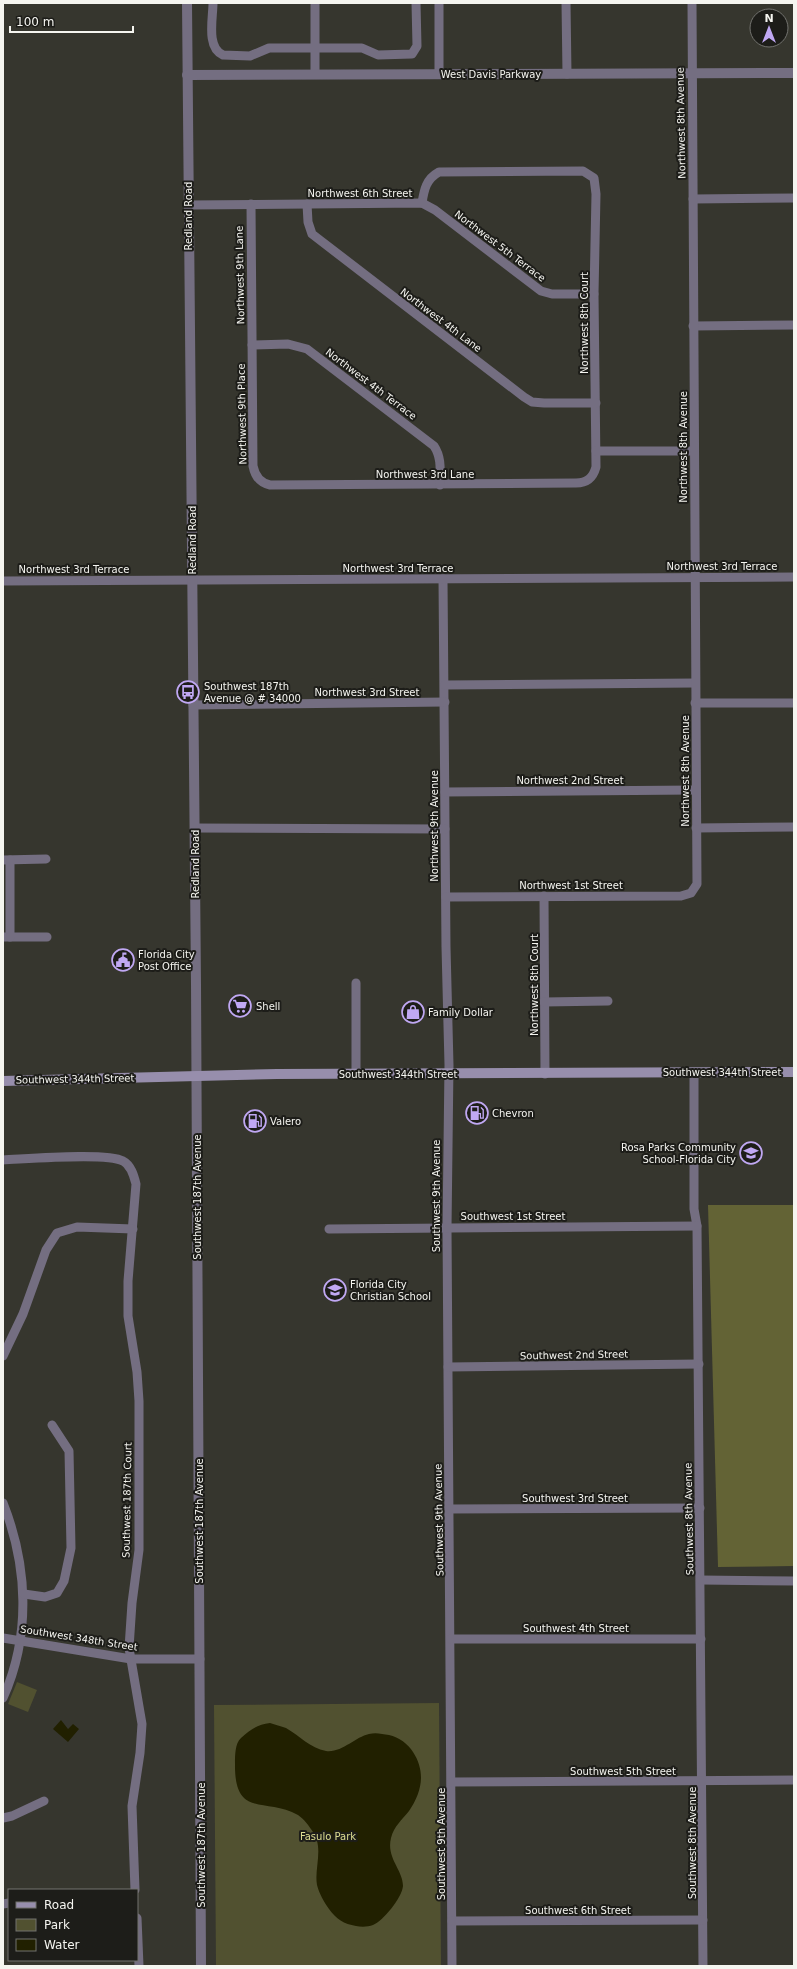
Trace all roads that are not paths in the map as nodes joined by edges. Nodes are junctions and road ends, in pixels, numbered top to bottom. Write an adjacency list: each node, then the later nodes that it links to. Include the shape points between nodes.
1 (187, 3): 14 (street, Redland Road)
2 (213, 3): 8 (street, via 213,43 220,54 250,56 269,48)
3 (315, 3): 8 (street)
4 (416, 3): 8 (street, via 416,46 412,54 378,55 362,48)
5 (439, 3): 12 (street)
6 (566, 3): 13 (street)
7 (692, 3): 10 (street, Northwest 8th Avenue)
8 (315, 48): 11 (street)
9 (794, 72): 10 (street, West Davis Parkway)
10 (691, 73): 13 (street, West Davis Parkway); 17 (street, Northwest 8th Avenue)
11 (315, 74): 12 (street, West Davis Parkway); 14 (street, West Davis Parkway)
12 (439, 74): 13 (street, West Davis Parkway)
13 (567, 74)
14 (188, 75): 21 (street, Redland Road)
15 (583, 170): 20 (street, Northwest 6th Street, via 439,172 429,178); 22 (street, Northwest 8th Court, via 594,178 596,194)
16 (794, 198): 17 (street)
17 (693, 199): 24 (street, Northwest 8th Avenue)
18 (251, 204): 19 (street, Northwest 6th Street); 21 (street, Northwest 6th Street); 25 (street, Northwest 9th Lane)
19 (307, 204): 20 (street, Northwest 6th Street); 26 (street, Northwest 4th Lane, via 312,234 524,397 532,402 544,403)
20 (422, 204): 22 (street, Northwest 5th Terrace, via 435,210 542,291 552,294)
21 (188, 205): 35 (street, Redland Road)
22 (594, 294): 26 (street, Northwest 8th Court)
23 (794, 325): 24 (street)
24 (693, 326): 28 (street, Northwest 8th Avenue)
25 (252, 345): 30 (street, Northwest 9th Place, via 253,466); 31 (street, Northwest 4th Terrace, via 288,344 307,349 434,446 439,453)
26 (596, 403): 27 (street, Northwest 8th Court)
27 (596, 451): 28 (street); 29 (street, Northwest 8th Court, via 595,472)
28 (694, 451): 32 (street, Northwest 8th Avenue)
29 (590, 479): 31 (street, Northwest 3rd Lane, via 576,483)
30 (260, 480): 31 (street, Northwest 3rd Lane, via 270,485)
31 (440, 485)
32 (695, 577): 33 (street, Northwest 3rd Terrace); 34 (street, Northwest 3rd Terrace); 37 (street, Northwest 8th Avenue)
33 (794, 577)
34 (444, 579): 35 (street, Northwest 3rd Terrace); 38 (street, Northwest 9th Avenue)
35 (192, 580): 36 (street, Northwest 3rd Terrace); 42 (street, Redland Road)
36 (3, 581)
37 (695, 683): 38 (street); 40 (street, Northwest 8th Avenue)
38 (445, 685): 39 (street, Northwest 9th Avenue)
39 (445, 702): 42 (street, Northwest 3rd Street); 44 (street, Northwest 9th Avenue)
40 (696, 703): 41 (street); 43 (street, Northwest 8th Avenue)
41 (794, 703)
42 (193, 705): 46 (street, Redland Road)
43 (696, 790): 44 (street, Northwest 2nd Street); 47 (street, Northwest 8th Avenue)
44 (445, 792): 48 (street, Northwest 9th Avenue)
45 (794, 827): 47 (street)
46 (195, 828): 48 (street); 64 (street, Redland Road)
47 (696, 828): 51 (street, Northwest 8th Avenue, via 697,881)
48 (445, 829): 53 (street, Northwest 9th Avenue)
49 (46, 859): 50 (street)
50 (7, 860): 54 (street)
51 (694, 890): 52 (street, Northwest 1st Street, via 687,896)
52 (544, 896): 53 (street, Northwest 1st Street); 58 (street, Northwest 8th Court)
53 (446, 897): 62 (street, Northwest 9th Avenue)
54 (7, 937): 55 (street)
55 (47, 937)
56 (356, 983): 61 (street)
57 (608, 1001): 58 (street)
58 (544, 1002): 63 (street, Northwest 8th Court)
59 (794, 1072): 60 (main road, Southwest 344th Street)
60 (694, 1073): 63 (main road, Southwest 344th Street); 67 (street, Southwest 8th Avenue, via 694,1209)
61 (356, 1074): 62 (main road, Southwest 344th Street); 64 (main road, Southwest 344th Street)
62 (449, 1074): 63 (main road, Southwest 344th Street); 69 (street, Southwest 9th Avenue)
63 (545, 1074)
64 (197, 1076): 65 (main road, Southwest 344th Street); 86 (street, Southwest 187th Avenue)
65 (3, 1081)
66 (3, 1160): 70 (street, Southwest 187th Court, via 104,1156 123,1161 132,1171 136,1184)
67 (697, 1226): 69 (street, Southwest 1st Street); 72 (street, Southwest 8th Avenue)
68 (329, 1228): 69 (street, Southwest 1st Street)
69 (447, 1228): 73 (street, Southwest 9th Avenue)
70 (133, 1229): 71 (street, via 77,1227 57,1233 46,1250 24,1314); 85 (street, Southwest 187th Court, via 128,1281 128,1316 139,1401 139,1550 129,1637)
71 (3, 1356)
72 (699, 1364): 73 (street, Southwest 2nd Street); 76 (street, Southwest 8th Avenue)
73 (448, 1367): 77 (street, Southwest 9th Avenue)
74 (52, 1425): 80 (street, via 69,1451 71,1548 64,1581 57,1593 45,1598)
75 (3, 1503): 80 (street, via 16,1543)
76 (700, 1508): 77 (street, Southwest 3rd Street); 78 (street, Southwest 8th Avenue)
77 (449, 1510): 82 (street, Southwest 9th Avenue)
78 (701, 1580): 79 (street); 83 (street, Southwest 8th Avenue)
79 (794, 1580)
80 (24, 1594): 84 (street)
81 (3, 1638): 84 (street, Southwest 348th Street)
82 (451, 1639): 83 (street, Southwest 4th Street); 90 (street, Southwest 9th Avenue)
83 (701, 1639): 89 (street, Southwest 8th Avenue)
84 (20, 1641): 85 (street, Southwest 348th Street); 87 (street, via 10,1683)
85 (131, 1659): 86 (street, Southwest 348th Street); 93 (street, Southwest 187th Court, via 142,1724 132,1806)
86 (200, 1659): 98 (street, Southwest 187th Avenue)
87 (3, 1698)
88 (794, 1780): 89 (street, Southwest 5th Street)
89 (703, 1781): 90 (street, Southwest 5th Street); 94 (street, Southwest 8th Avenue)
90 (452, 1782): 95 (street, Southwest 9th Avenue)
91 (44, 1801): 92 (street)
92 (3, 1818)
93 (135, 1889)
94 (703, 1920): 95 (street, Southwest 6th Street); 100 (street, Southwest 8th Avenue)
95 (452, 1921): 99 (street, Southwest 9th Avenue)
96 (138, 1942): 97 (street)
97 (139, 1966)
98 (202, 1966)
99 (452, 1966)
100 (703, 1966)

